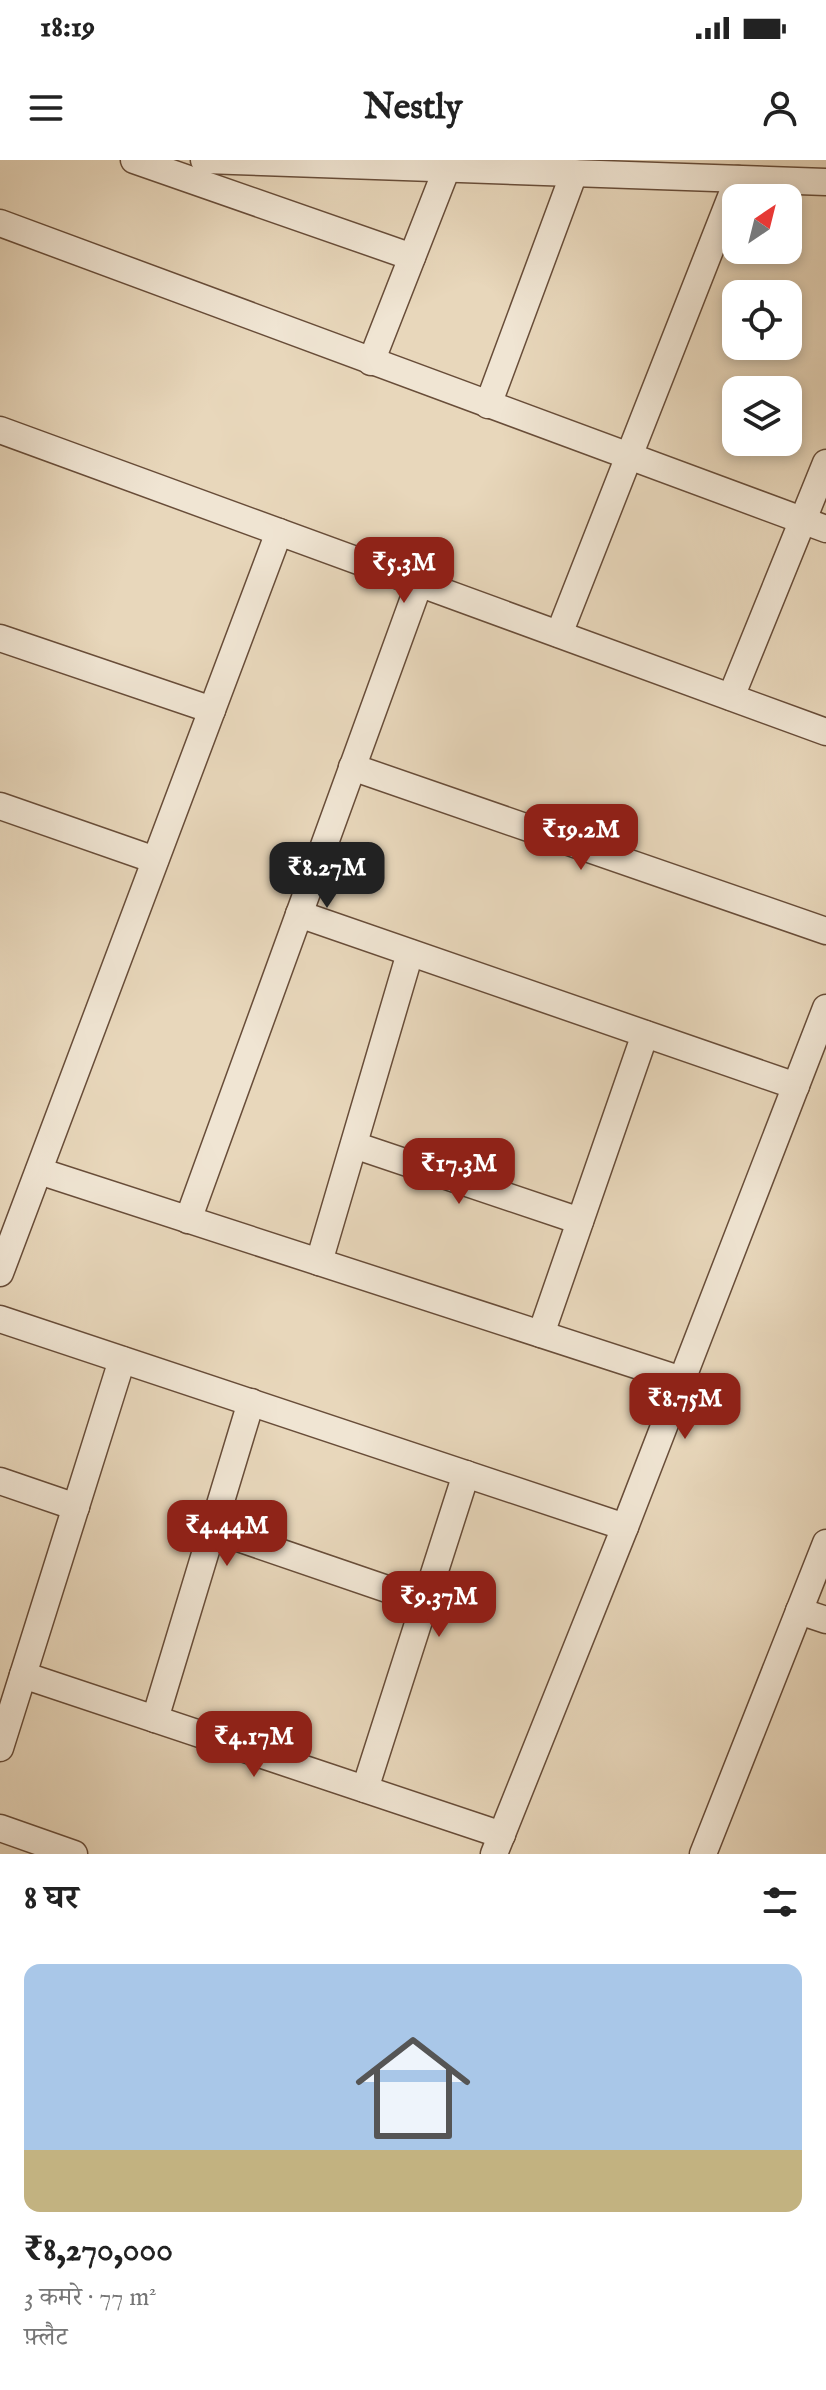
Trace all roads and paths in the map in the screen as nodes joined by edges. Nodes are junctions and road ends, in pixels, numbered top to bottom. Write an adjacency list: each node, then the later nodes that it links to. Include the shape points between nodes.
1 (134, 160): 8 (street)
2 (204, 160): 3 (street)
3 (447, 168): 4 (street); 8 (street)
4 (574, 173): 5 (street); 10 (street)
5 (738, 179): 6 (street); 12 (street)
6 (826, 182)
7 (0, 223): 9 (street)
8 (412, 257): 9 (street)
9 (371, 362): 10 (street)
10 (488, 405): 12 (street)
11 (0, 430): 15 (street)
12 (627, 456): 14 (street); 17 (street)
13 (826, 463): 14 (street)
14 (814, 525): 19 (street)
15 (279, 532): 16 (street); 20 (street)
16 (419, 584): 17 (street); 22 (street)
17 (559, 634): 19 (street)
18 (0, 638): 20 (street)
19 (731, 697): 21 (street)
20 (212, 710): 24 (street)
21 (826, 732)
22 (352, 767): 25 (street); 26 (street)
23 (3, 816): 24 (street)
24 (155, 860): 32 (street)
25 (299, 914): 27 (street); 33 (street)
26 (826, 931)
27 (410, 953): 29 (street); 31 (street)
28 (826, 1008): 30 (street)
29 (645, 1034): 30 (street); 34 (street)
30 (796, 1086): 40 (street)
31 (354, 1145): 34 (street); 35 (street)
32 (39, 1171): 33 (street); 36 (street)
33 (188, 1220): 35 (street)
34 (580, 1221): 38 (street)
35 (319, 1262): 38 (street)
36 (0, 1273)
37 (0, 1319): 39 (street)
38 (541, 1334): 40 (street)
39 (122, 1360): 41 (street); 44 (street)
40 (682, 1380): 45 (street)
41 (251, 1402): 42 (street); 46 (street)
42 (466, 1474): 45 (street); 48 (street)
43 (0, 1481): 44 (street)
44 (76, 1507): 51 (street)
45 (625, 1527): 56 (street)
46 (212, 1529): 48 (street); 52 (street)
47 (826, 1543): 49 (street)
48 (425, 1602): 54 (street)
49 (799, 1611): 50 (street); 58 (street)
50 (826, 1620)
51 (23, 1675): 52 (street); 53 (street)
52 (155, 1719): 54 (street)
53 (0, 1748)
54 (365, 1789): 56 (street)
55 (0, 1828): 57 (street)
56 (498, 1844)
57 (74, 1854)
58 (703, 1854)

